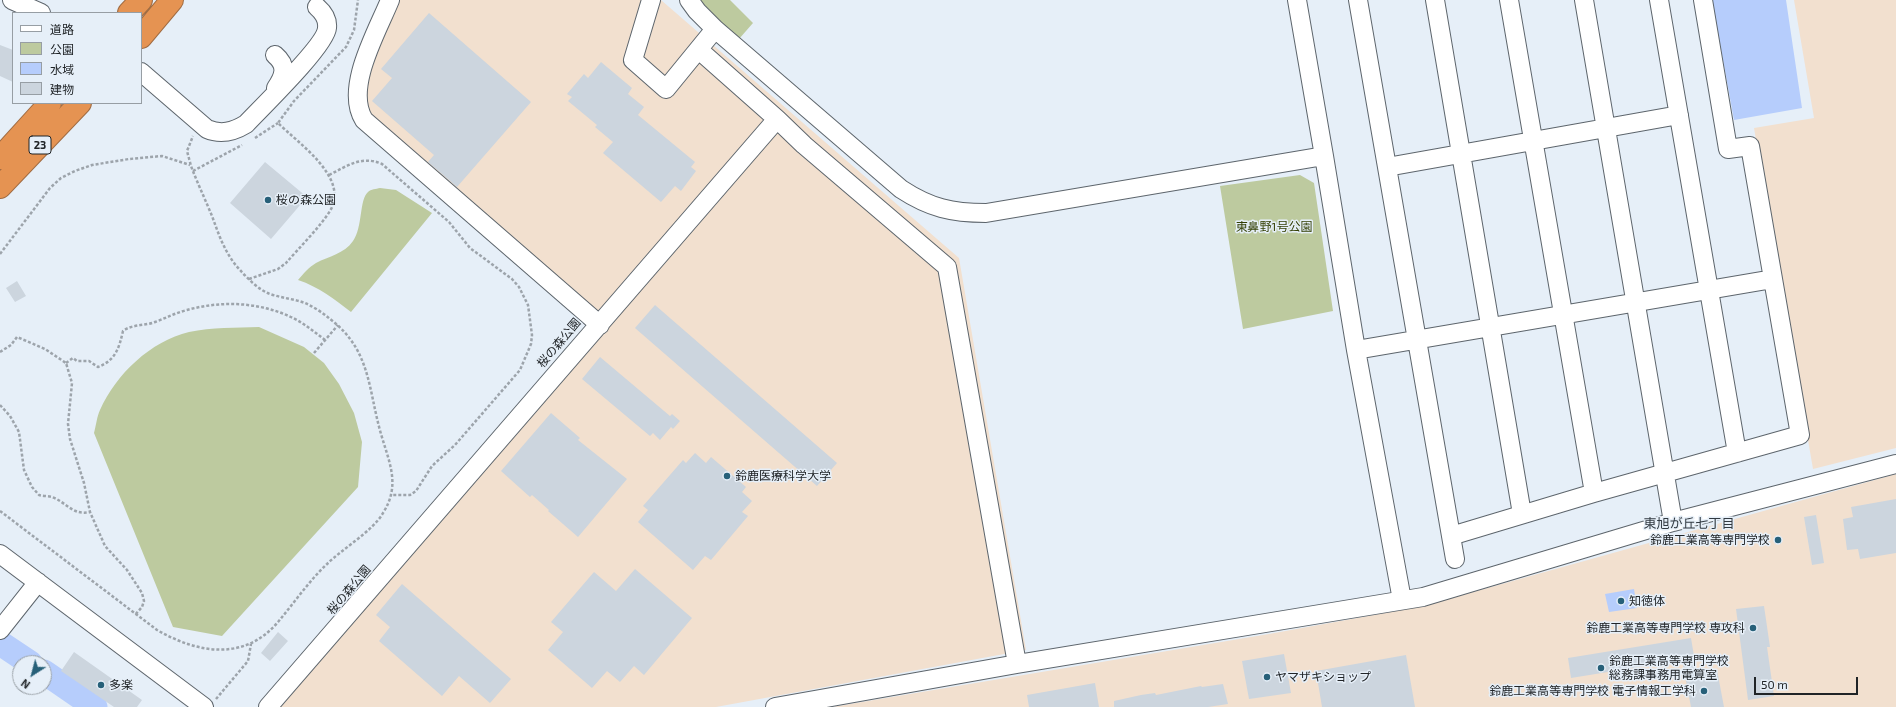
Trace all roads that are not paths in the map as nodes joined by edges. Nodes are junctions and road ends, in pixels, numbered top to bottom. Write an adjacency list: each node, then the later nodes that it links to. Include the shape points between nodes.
1 (12, 0): 15 (street)
2 (141, 0): 16 (highway)
3 (172, 0): 18 (highway)
4 (390, 0): 38 (street, via 361,73 358,88 360,112 364,120)
5 (651, 0): 19 (street, via 633,60 666,89)
6 (689, 0): 17 (street)
7 (1297, 0): 30 (street)
8 (1358, 0): 32 (street)
9 (1434, 0): 29 (street)
10 (1509, 0): 28 (street)
11 (1584, 0): 27 (street)
12 (1660, 0): 25 (street)
13 (1703, 0): 34 (street, via 1728,149 1750,146)
14 (317, 7): 22 (street, via 324,13 327,21 326,35)
15 (39, 12)
16 (130, 12)
17 (715, 29): 19 (street); 30 (street, via 901,189 927,204 948,210 986,213)
18 (142, 36)
19 (699, 50): 26 (street)
20 (275, 55): 22 (street, via 283,63 283,76)
21 (142, 73): 22 (street, via 198,123 216,132 227,132 246,124)
22 (266, 102)
23 (49, 104): 31 (highway, 23)
24 (79, 104): 33 (highway, 23)
25 (1679, 115): 27 (street); 35 (street)
26 (777, 119): 38 (street); 54 (street, via 942,262 948,271)
27 (1606, 129): 28 (street); 36 (street)
28 (1533, 140): 29 (street); 37 (street)
29 (1460, 154): 32 (street); 39 (street)
30 (1324, 156): 41 (street)
31 (0, 158)
32 (1387, 167): 40 (street)
33 (0, 187)
34 (1773, 279): 35 (street); 42 (street, via 1800,435)
35 (1710, 290): 36 (street); 42 (street)
36 (1636, 303): 37 (street); 44 (street)
37 (1563, 316): 39 (street); 45 (street)
38 (600, 325): 56 (street)
39 (1490, 327): 40 (street); 46 (street)
40 (1416, 339): 41 (street); 48 (street)
41 (1356, 350): 52 (street)
42 (1737, 453): 44 (street)
43 (1896, 464): 47 (street)
44 (1665, 473): 45 (street); 47 (street)
45 (1594, 493): 46 (street)
46 (1522, 514): 48 (street)
47 (1673, 522): 52 (street, via 1460,587)
48 (1451, 536): 50 (street)
49 (0, 554): 51 (street)
50 (1454, 559)
51 (38, 582): 53 (street); 55 (street)
52 (1402, 600): 54 (street)
53 (0, 630)
54 (1017, 664): 57 (street)
55 (208, 705)
56 (268, 707)
57 (775, 707)

